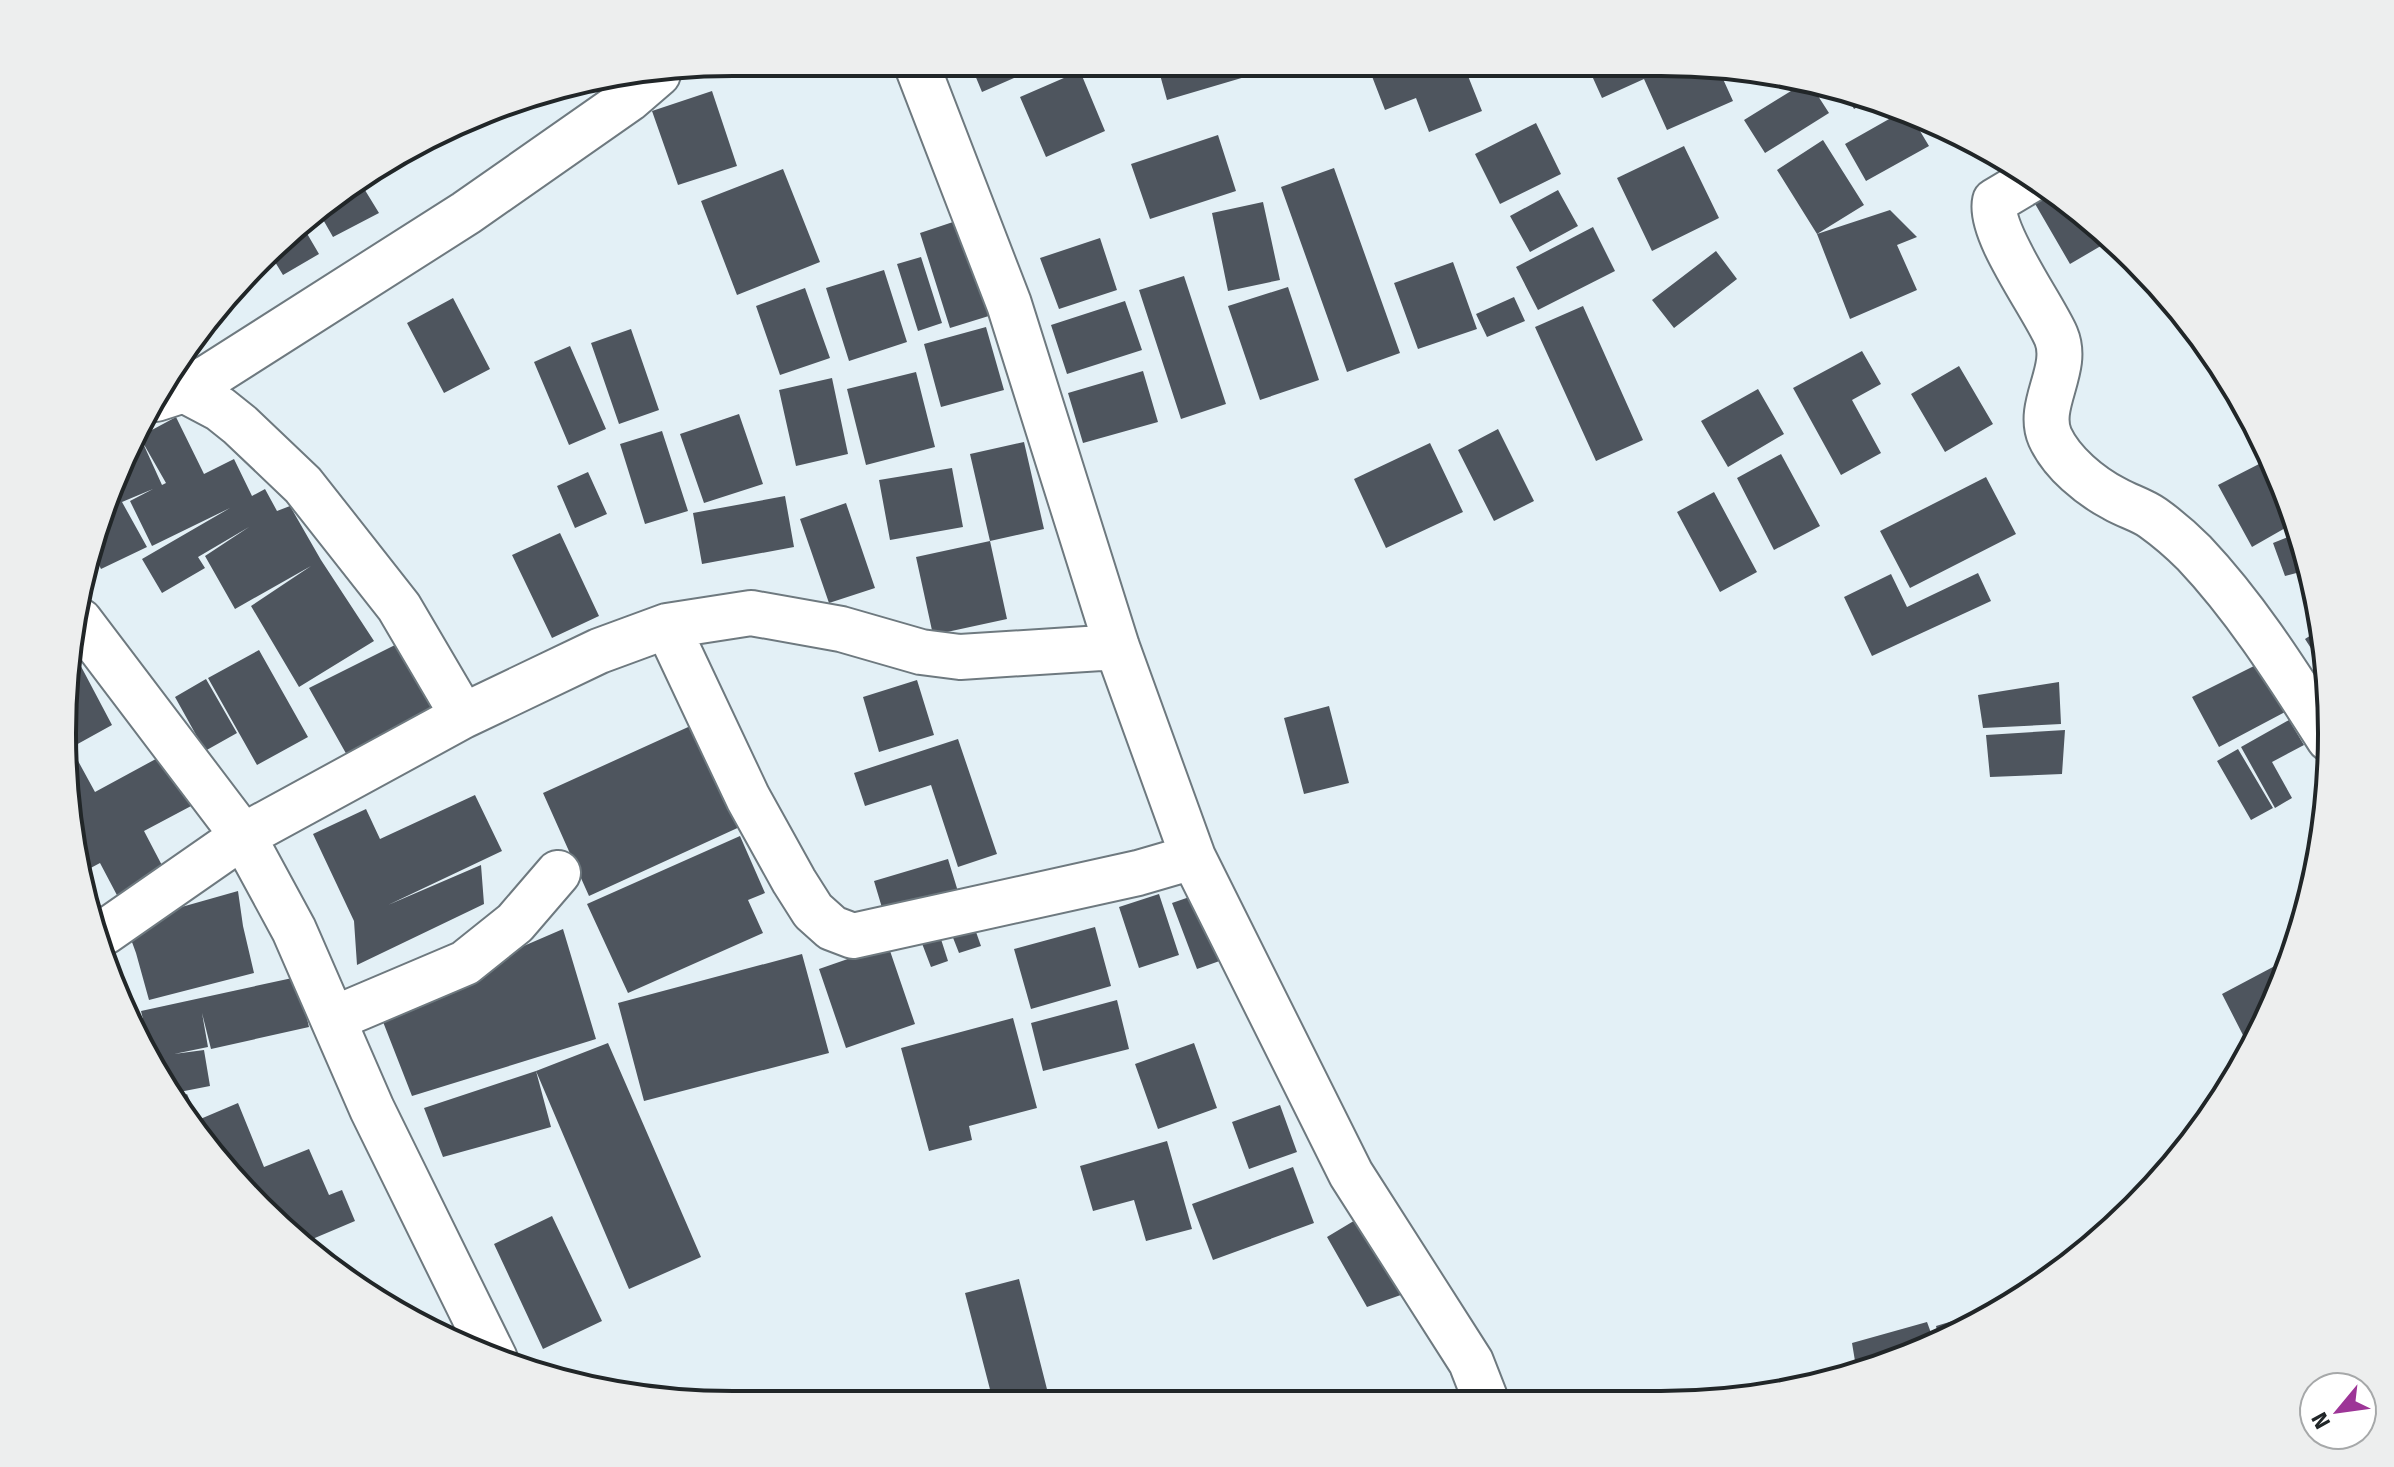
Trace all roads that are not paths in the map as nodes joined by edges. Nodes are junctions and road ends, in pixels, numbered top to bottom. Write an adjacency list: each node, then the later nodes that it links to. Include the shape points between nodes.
1 (921, 76): 7 (street, via 1009,304)
2 (634, 85): 4 (street, via 466,213)
3 (2022, 185): 9 (street, via 1995,201 1993,210 2058,339 2046,423 2049,435 2092,486 2151,516 2194,553 2268,643)
4 (170, 395): 8 (street, via 220,409 303,485 399,607)
5 (667, 626): 7 (street, via 751,613 960,657); 8 (street, via 599,651); 11 (street, via 748,798 813,911 832,928 853,936)
6 (85, 628): 10 (street)
7 (1117, 647): 11 (street)
8 (463, 716): 10 (street)
9 (2318, 721)
10 (243, 836): 13 (street); 14 (street, via 294,930)
11 (1193, 857): 16 (street, via 1351,1174 1471,1362)
12 (558, 873): 14 (street, via 515,923 465,963)
13 (107, 931)
14 (333, 1019): 15 (street)
15 (487, 1343)
16 (1482, 1391)

